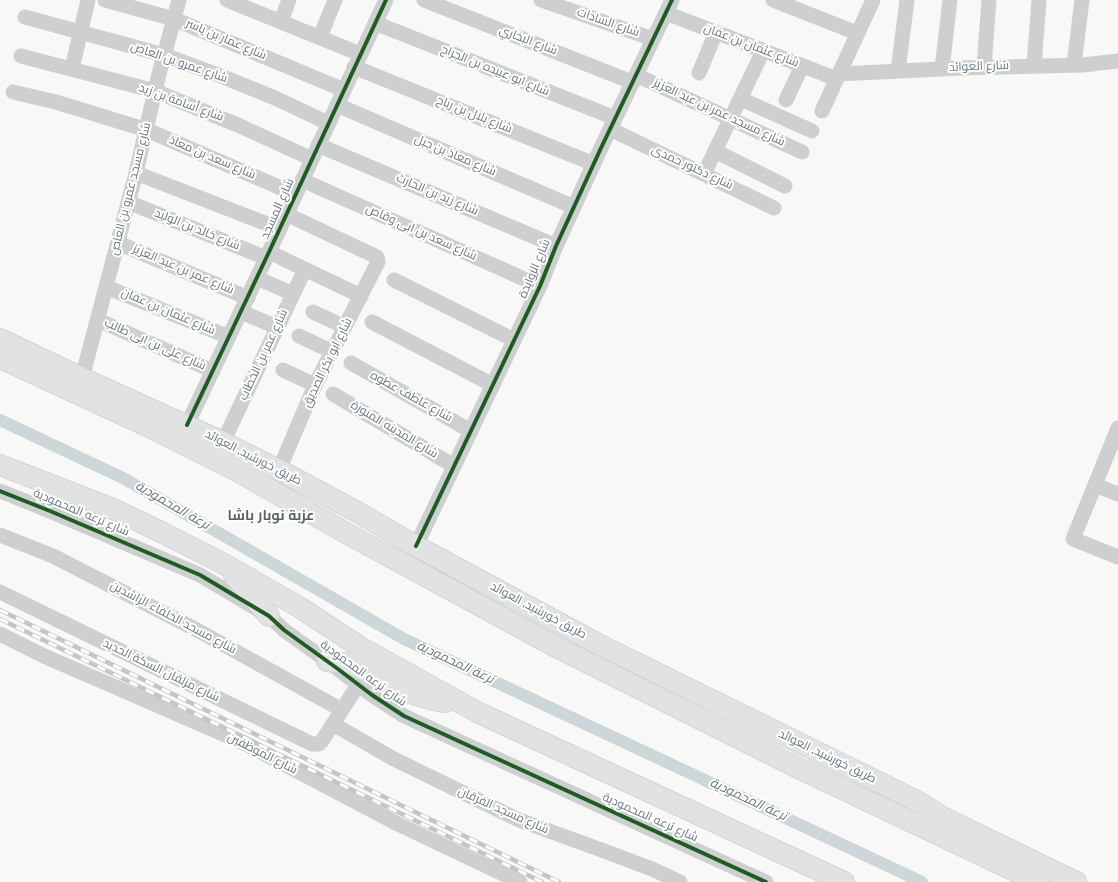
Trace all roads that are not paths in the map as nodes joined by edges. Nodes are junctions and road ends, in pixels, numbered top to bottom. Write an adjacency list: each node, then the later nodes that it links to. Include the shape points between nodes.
1 (88, 0): 23 (street)
2 (105, 0): 20 (street, شارع عمار بن ياسر)
3 (179, 0): 20 (street, شارع مسجد عمرو بن العاص)
4 (227, 0): 17 (street, شارع بلال بن رباح)
5 (289, 0): 21 (street)
6 (335, 0): 26 (street)
7 (386, 0): 22 (street, شارع المسجد)
8 (424, 0): 42 (street, شارع البخاري)
9 (541, 0): 27 (street, شارع السادات)
10 (773, 0): 25 (street)
11 (873, 0): 25 (street)
12 (907, 0): 39 (street)
13 (950, 0): 38 (street)
14 (989, 0): 36 (street)
15 (1039, 0): 34 (street)
16 (1082, 0): 35 (street)
17 (243, 3): 21 (street, شارع بلال بن رباح)
18 (669, 6): 24 (street, شارع عثمان بن عفان); 27 (street, شارع الزوايدة)
19 (25, 17): 23 (street, شارع عمرو بن العاص)
20 (174, 19): 29 (street, شارع مسجد عمرو بن العاص); 43 (street, شارع عمار بن ياسر)
21 (280, 21): 26 (street, شارع بلال بن رباح)
22 (375, 23): 31 (street, شارع المسجد); 52 (street, شارع ابو عبيده بن الجراح)
23 (81, 32): 29 (street, شارع عمرو بن العاص); 37 (street)
24 (716, 32): 28 (street, شارع عثمان بن عفان); 40 (street)
25 (857, 33): 41 (street)
26 (320, 37): 31 (street, شارع بلال بن رباح)
27 (653, 39): 42 (street, شارع الزوايدة)
28 (763, 51): 33 (street, شارع عثمان بن عفان); 46 (street)
29 (164, 55): 44 (street, شارع مسجد عمرو بن العاص); 51 (street, شارع عمرو بن العاص, via 275,98)
30 (21, 56): 37 (street, شارع أسامة بن زيد)
31 (357, 61): 43 (street, شارع المسجد); 59 (street, شارع بلال بن رباح)
32 (1118, 61): 35 (street, شارع العوائد)
33 (802, 66): 41 (street, شارع عثمان بن عفان); 47 (street)
34 (1034, 66): 35 (street, شارع العوائد); 36 (street, شارع العوائد)
35 (1074, 66)
36 (984, 67): 38 (street, شارع العوائد)
37 (72, 69): 44 (street, شارع أسامة بن زيد)
38 (942, 69): 39 (street, شارع العوائد)
39 (898, 71): 41 (street, شارع العوائد)
40 (699, 73)
41 (838, 77): 49 (street)
42 (634, 78): 50 (street, شارع مسجد عمر بن عبد العزيز); 52 (street, شارع الزوايدة)
43 (344, 90): 48 (street, شارع المسجد)
44 (155, 91): 53 (street, شارع مسجد عمرو بن العاص); 58 (street, شارع أسامة بن زيد)
45 (13, 92): 53 (street, شارع سعد بن معاذ, via 56,102)
46 (741, 99): 50 (street); 54 (street)
47 (786, 100)
48 (337, 106): 51 (street, شارع المسجد); 66 (street, شارع معاذ بن جبل)
49 (822, 111)
50 (730, 118): 56 (street); 57 (street, شارع مسجد عمر بن عبد العزيز)
51 (328, 123): 55 (street, شارع المسجد)
52 (612, 124): 59 (street, شارع الزوايدة); 61 (street, شارع دكتور حمدى)
53 (147, 130): 60 (street, شارع مسجد عمرو بن العاص); 64 (street, شارع سعد بن معاذ)
54 (812, 131)
55 (318, 145): 58 (street, شارع المسجد); 71 (street, شارع زيد بن الحارث)
56 (715, 151): 61 (street); 63 (street)
57 (802, 152)
58 (312, 159): 62 (street, شارع المسجد)
59 (594, 164): 66 (street, شارع الزوايدة)
60 (136, 173): 65 (street, شارع مسجد عمرو بن العاص); 69 (street)
61 (704, 174): 67 (street, شارع دكتور حمدى)
62 (302, 180): 64 (street, شارع المسجد); 76 (street, شارع سعد بن ابى وقاص)
63 (785, 186)
64 (295, 194): 68 (street, شارع المسجد)
65 (128, 202): 70 (street, شارع مسجد عمرو بن العاص); 72 (street, شارع خالد بن الوليد)
66 (574, 207): 71 (street, شارع الزوايدة)
67 (774, 208)
68 (286, 214): 69 (street, شارع المسجد); 79 (street, شارع ابو بكر الصديق, via 377,257 378,262)
69 (280, 229): 72 (street, شارع المسجد)
70 (118, 243): 77 (street, شارع مسجد عمرو بن العاص); 80 (street, شارع عمر بن عبد العزيز)
71 (556, 246): 76 (street, شارع الزوايدة)
72 (268, 255): 73 (street, شارع خالد بن الوليد); 74 (street, شارع المسجد)
73 (305, 269): 78 (street, شارع عمر بن الخطاب); 79 (street, شارع خالد بن الوليد)
74 (257, 278): 78 (street); 80 (street, شارع المسجد)
75 (394, 280): 90 (street)
76 (540, 286): 90 (street, شارع الزوايدة)
77 (106, 287): 83 (street, شارع مسجد عمرو بن العاص); 88 (street, شارع عثمان بن عفان)
78 (293, 294): 85 (street, شارع عمر بن الخطاب)
79 (361, 296): 86 (street, شارع ابو بكر الصديق)
80 (248, 298): 81 (street, شارع المسجد)
81 (241, 312): 85 (street); 88 (street, شارع المسجد)
82 (313, 312): 86 (street)
83 (98, 320): 95 (street, شارع على بن ابى طالب); 96 (street, شارع مسجد عمرو بن العاص)
84 (372, 322): 98 (street)
85 (277, 327): 103 (street, شارع عمر بن الخطاب)
86 (345, 327): 91 (street, شارع ابو بكر الصديق)
87 (299, 336): 91 (street)
88 (229, 338): 95 (street, شارع المسجد)
89 (0, 339): 96 (main road, طريق خورشيد, العوائد)
90 (514, 340): 98 (street, شارع الزوايدة)
91 (333, 352): 97 (street, شارع ابو بكر الصديق)
92 (0, 358): 108 (main road, طريق خورشيد, العوائد)
93 (351, 363): 102 (street, شارع عاطف عطوه)
94 (283, 370): 97 (street)
95 (213, 371): 100 (street, شارع المسجد)
96 (82, 378): 100 (main road, طريق خورشيد, العوائد)
97 (315, 385): 107 (street, شارع ابو بكر الصديق)
98 (493, 385): 102 (street, شارع الزوايدة)
99 (333, 394): 106 (street, شارع المدينه المنورة)
100 (187, 425): 103 (main road, طريق خورشيد, العوائد)
101 (1118, 428): 104 (street)
102 (471, 431): 106 (street, شارع الزوايدة)
103 (223, 442): 107 (main road, طريق خورشيد, العوائد)
104 (1112, 457): 109 (street)
105 (0, 465): 116 (main road, via 113,509)
106 (454, 466): 114 (street, شارع الزوايدة)
107 (279, 470): 110 (main road, طريق خورشيد, العوائد)
108 (239, 472): 110 (main road); 129 (main road, طريق خورشيد, العوائد, via 558,648)
109 (1095, 485): 112 (street); 115 (street, via 1073,539)
110 (314, 489): 114 (main road, طريق خورشيد, العوائد)
111 (0, 491): 118 (street, شارع ترعه المحمودية, via 64,516 200,576)
112 (1118, 494)
113 (0, 535): 123 (street, شارع مسجد الخلفاء الراشدين, via 53,556 197,630)
114 (416, 546): 130 (main road, طريق خورشيد, العوائد, via 598,644)
115 (1118, 558)
116 (224, 564): 118 (main road); 122 (main road, via 299,607 360,647)
117 (0, 592): 124 (street, شارع مزلقان السكة الحديد, via 312,744 322,740)
118 (269, 616): 120 (street, شارع ترعه المحمودية)
119 (0, 634): 125 (street, شارع الموظفين, via 244,743 398,824)
120 (327, 661): 121 (street, شارع ترعه المحمودية); 122 (main road, via 345,662 356,666 422,697)
121 (358, 685): 123 (street); 127 (street, شارع ترعه المحمودية, via 404,716)
122 (458, 702): 128 (main road)
123 (342, 710): 124 (street)
124 (333, 724): 126 (street, شارع مسجد الفرقان, via 392,758 519,820 639,864)
125 (520, 882)
126 (680, 882)
127 (766, 882)
128 (844, 882)
129 (1038, 882)
130 (1076, 882)

